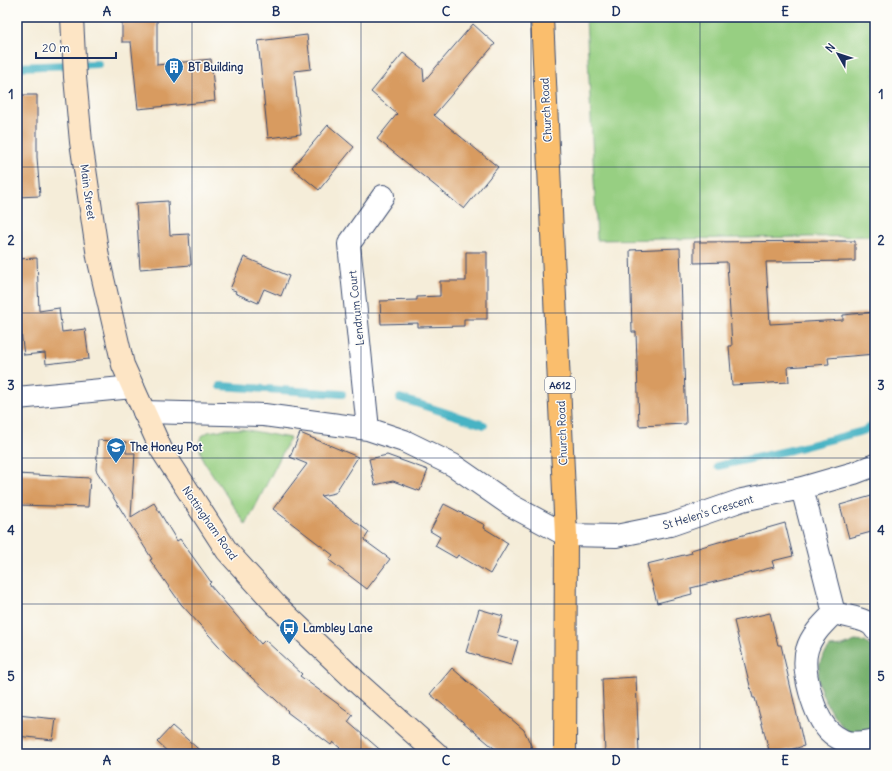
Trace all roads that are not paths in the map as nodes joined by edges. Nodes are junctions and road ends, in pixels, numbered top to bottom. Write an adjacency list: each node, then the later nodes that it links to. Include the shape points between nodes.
1 (72, 17): 4 (street, Main Street, via 74,77 81,142 98,257)
2 (542, 17): 11 (main road, Church Road / A612)
3 (383, 196): 8 (street, Lendrum Court, via 349,244)
4 (123, 365): 5 (street, Nottingham Road)
5 (132, 387): 6 (street); 7 (street, Nottingham Road)
6 (17, 398)
7 (144, 412): 8 (street, via 264,415); 15 (street, Nottingham Road, via 161,449 227,551 276,605 360,685)
8 (368, 429): 11 (street, via 404,441 453,465 512,506)
9 (875, 465): 10 (street, St Helen's Crescent)
10 (802, 488): 11 (street, St Helen's Crescent, via 742,500 670,525 616,536); 12 (street)
11 (566, 535): 16 (main road, Church Road / A612)
12 (834, 613): 13 (street, via 859,619 874,626); 14 (street, via 819,628 807,649 805,675 817,711 829,731 843,741 861,743)
13 (875, 629)
14 (875, 740)
15 (438, 754)
16 (565, 754)

